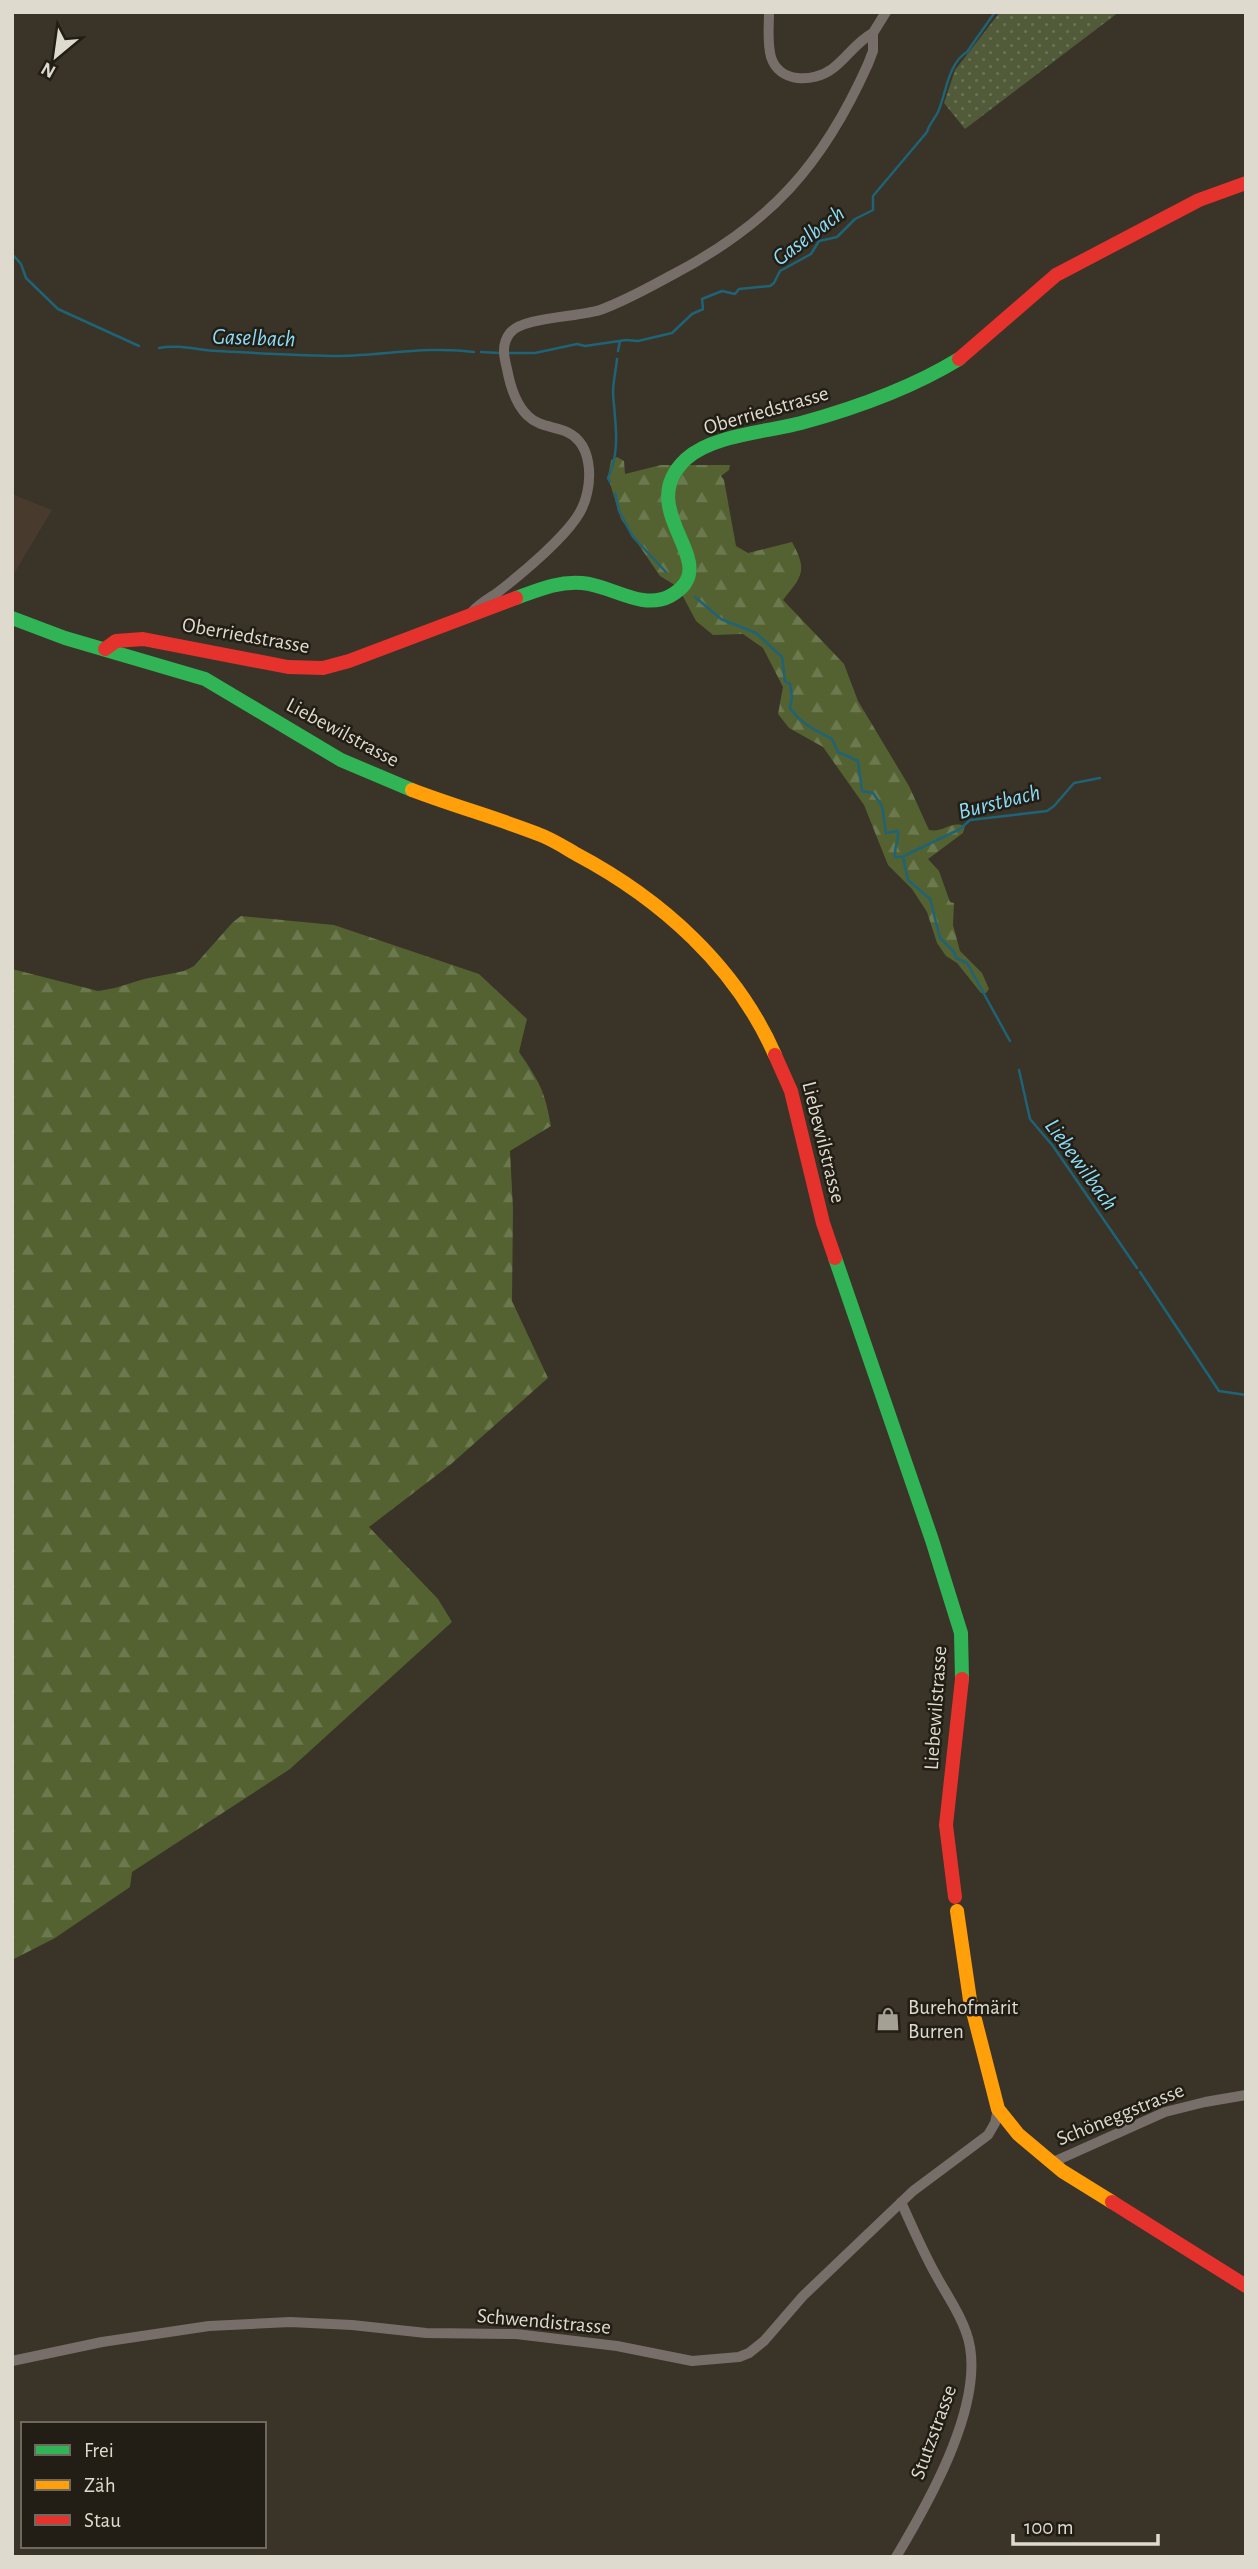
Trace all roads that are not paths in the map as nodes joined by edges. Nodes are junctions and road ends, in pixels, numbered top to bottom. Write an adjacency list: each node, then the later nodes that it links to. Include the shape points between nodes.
1 (769, 12): 3 (street, via 772,58 781,71 798,79 823,75)
2 (886, 12): 3 (street)
3 (873, 33): 5 (street, via 868,64 829,141 749,228 628,299 587,314 527,324 509,334 504,357 521,409 537,423 576,438 587,458 588,487 580,512 568,528)
4 (1246, 183): 5 (street, Oberriedstrasse, via 1199,200 1056,275 942,370 840,411 713,444 691,455 672,478 667,495 669,512 690,563 687,579 673,595 645,601 593,584 563,583)
5 (469, 615): 7 (street, Oberriedstrasse, via 349,662 314,669 143,639 116,641)
6 (12, 618): 7 (street, Liebewilstrasse)
7 (105, 649): 9 (street, Liebewilstrasse, via 205,679 366,772 581,854 676,920 748,1004 791,1091 822,1223 961,1633 962,1683 946,1825 970,2000)
8 (1246, 2095): 12 (street, Schöneggstrasse, via 1165,2112)
9 (998, 2109): 10 (street, Liebewilstrasse); 11 (street)
10 (1018, 2134): 11 (street); 12 (street, Liebewilstrasse)
11 (988, 2135): 13 (street, Schwendistrasse)
12 (1051, 2163): 14 (street, Liebewilstrasse)
13 (901, 2202): 15 (street, Schwendistrasse, via 758,2346 727,2359 692,2361 516,2334 290,2322 209,2326 129,2337); 16 (street, Stutzstrasse, via 967,2333 972,2374 966,2406 944,2465)
14 (1246, 2286)
15 (12, 2361)
16 (896, 2557)

